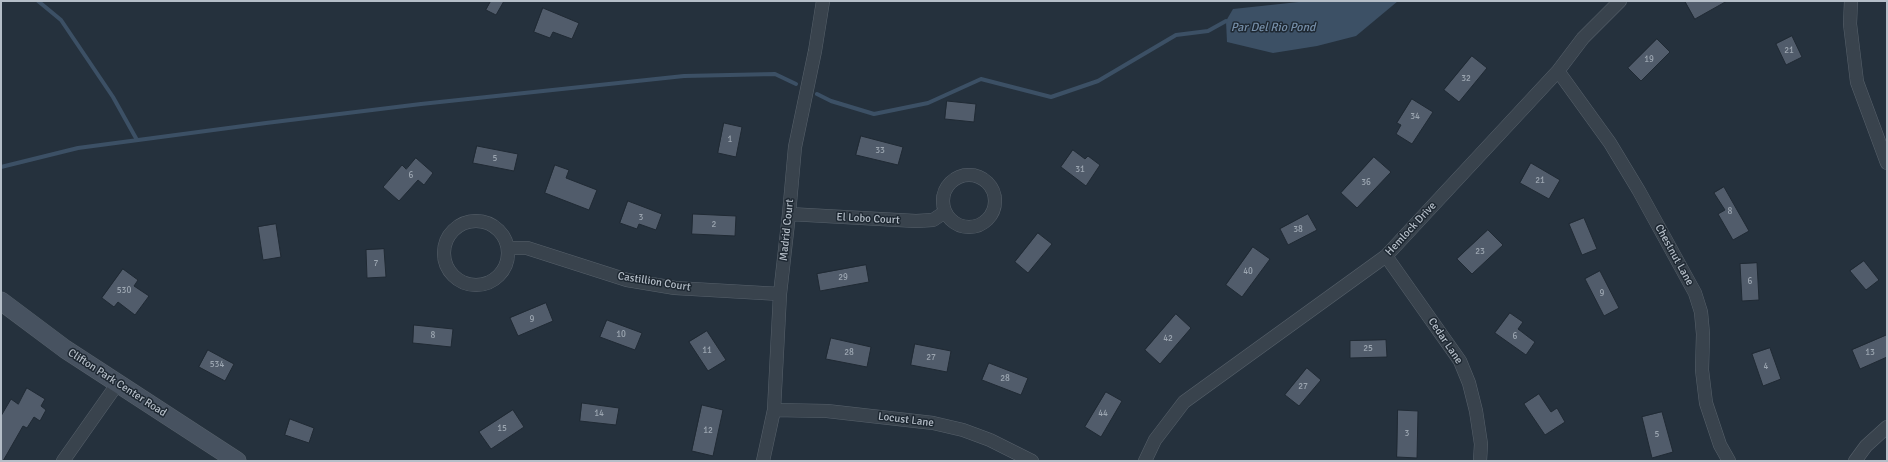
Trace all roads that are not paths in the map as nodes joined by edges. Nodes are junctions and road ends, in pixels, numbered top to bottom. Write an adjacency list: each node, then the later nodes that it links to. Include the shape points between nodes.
1 (823, 1): 7 (street, Madrid Court, via 795,147)
2 (1620, 1): 4 (street, Hemlock Drive, via 1583,38)
3 (1851, 1): 5 (street, via 1850,24 1858,82)
4 (1558, 71): 9 (street, Hemlock Drive); 21 (street, Chestnut Lane, via 1610,143 1695,293 1701,312 1702,370 1706,403 1720,445)
5 (1887, 163)
6 (945, 212): 6 (street, via 950,219 966,227 982,224 995,207 992,187 987,181 972,174 956,177 945,189); 7 (street, El Lobo Court, via 933,220 916,221)
7 (789, 214): 10 (street, Madrid Court)
8 (508, 248): 8 (street, via 503,271 491,282 483,285 467,284 456,279 448,270 443,255 449,234 454,228 468,221 484,221 491,224 502,234); 10 (street, Castillion Court, via 527,248 627,280 675,288)
9 (1386, 256): 19 (street, Hemlock Drive, via 1184,402 1155,440); 20 (street, Cedar Lane, via 1460,361 1476,411 1481,444)
10 (780, 294): 13 (street, Madrid Court)
11 (1, 301): 12 (street, Clifton Park Center Road)
12 (118, 383): 15 (street); 16 (street, Clifton Park Center Road)
13 (774, 410): 17 (street, Madrid Court); 18 (street, Locust Lane, via 827,411 933,423 990,440)
14 (1887, 427): 22 (street, via 1866,446)
15 (63, 461)
16 (237, 461)
17 (763, 461)
18 (1032, 461)
19 (1145, 461)
20 (1480, 461)
21 (1729, 461)
22 (1855, 461)

